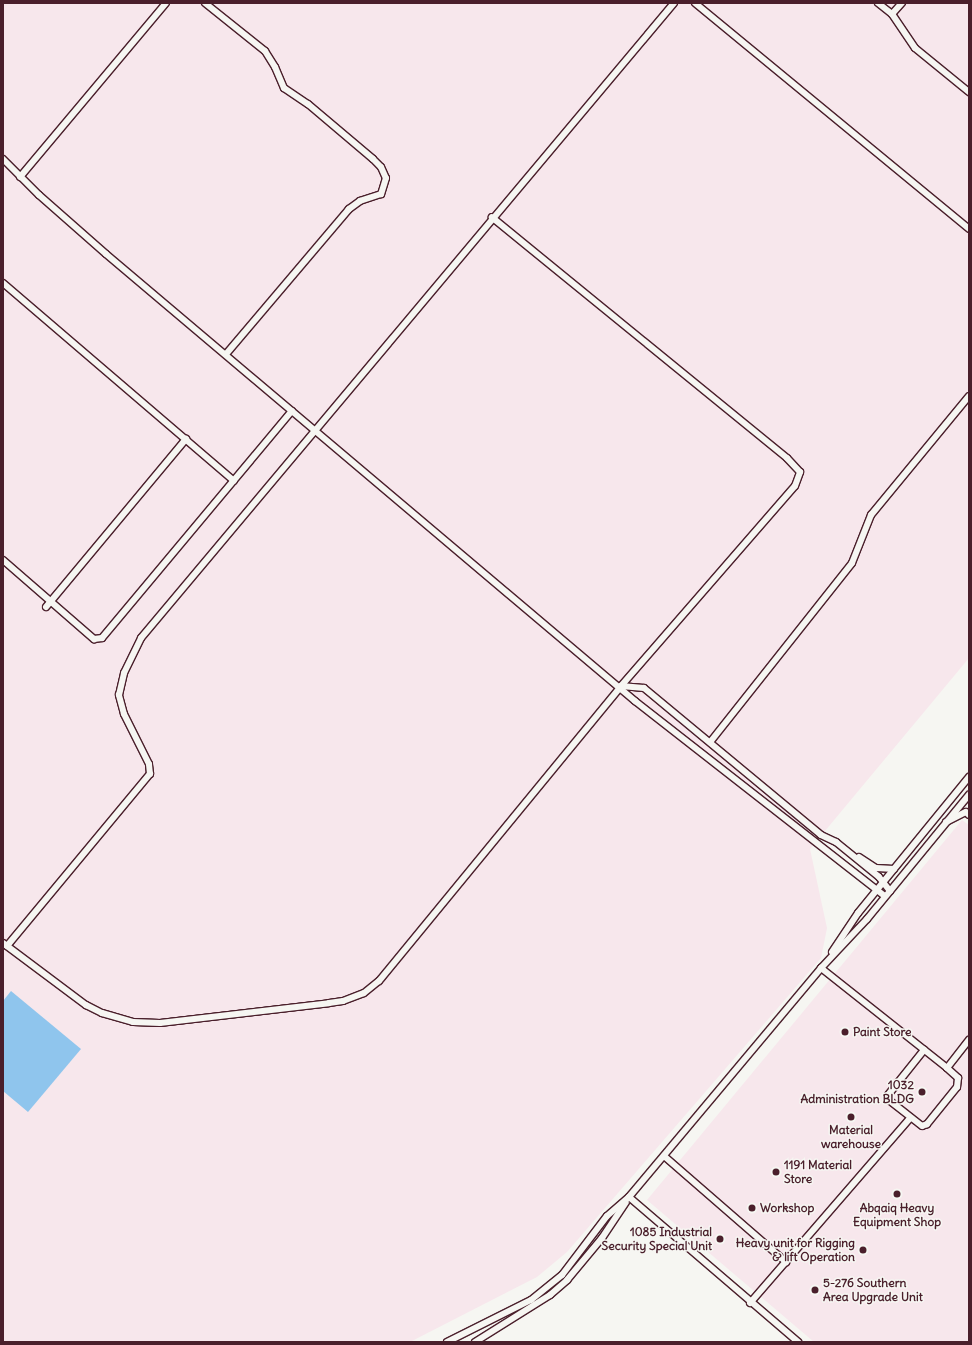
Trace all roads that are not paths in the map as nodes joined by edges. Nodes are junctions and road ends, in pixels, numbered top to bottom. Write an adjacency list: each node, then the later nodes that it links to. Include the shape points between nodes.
1 (166, 3): 10 (street)
2 (205, 3): 14 (street, via 265,51 284,88 308,104 373,159 381,167 386,178 381,194 360,201 349,209)
3 (674, 3): 11 (street)
4 (695, 3): 12 (street)
5 (878, 3): 7 (street)
6 (902, 3): 7 (street)
7 (892, 14): 8 (street, via 915,48)
8 (969, 92)
9 (3, 159): 10 (street)
10 (20, 177): 14 (street)
11 (492, 217): 17 (street); 23 (street, via 787,458 800,472 795,486)
12 (969, 229)
13 (3, 283): 18 (street)
14 (226, 354): 16 (street)
15 (969, 396): 24 (street, via 871,515 852,563)
16 (292, 411): 17 (street); 19 (street)
17 (314, 430): 23 (street); 34 (street, via 142,638 124,673 120,695 124,714 149,764 150,774)
18 (186, 439): 19 (street); 21 (street)
19 (234, 481): 21 (street, via 102,638 94,639)
20 (3, 560): 21 (street)
21 (51, 601): 22 (street)
22 (46, 607)
23 (621, 686): 24 (street, via 644,688); 32 (street, via 635,701); 34 (street, via 379,980 355,998 178,1022 133,1022 102,1013 86,1005)
24 (711, 741): 29 (street, via 821,835)
25 (969, 777): 30 (street)
26 (969, 795): 28 (street)
27 (969, 815): 28 (street, via 966,812)
28 (946, 822): 33 (street)
29 (836, 842): 30 (street, via 876,868); 31 (street)
30 (894, 869): 31 (street)
31 (883, 882): 32 (street); 33 (street)
32 (877, 889): 33 (street); 35 (street)
33 (888, 894): 35 (street)
34 (5, 944)
35 (821, 968): 37 (street); 40 (street)
36 (969, 1040): 38 (street)
37 (924, 1050): 38 (street); 39 (street, via 888,1095 889,1100)
38 (947, 1068): 39 (street, via 958,1078 957,1088 927,1124 918,1125)
39 (910, 1118): 42 (street)
40 (664, 1156): 41 (street); 42 (street)
41 (629, 1197): 43 (street); 44 (street, via 607,1216 575,1260 546,1290); 45 (street, via 602,1238 567,1280 550,1295)
42 (786, 1262): 43 (street)
43 (750, 1303): 46 (street)
44 (447, 1342)
45 (475, 1342)
46 (798, 1342)

